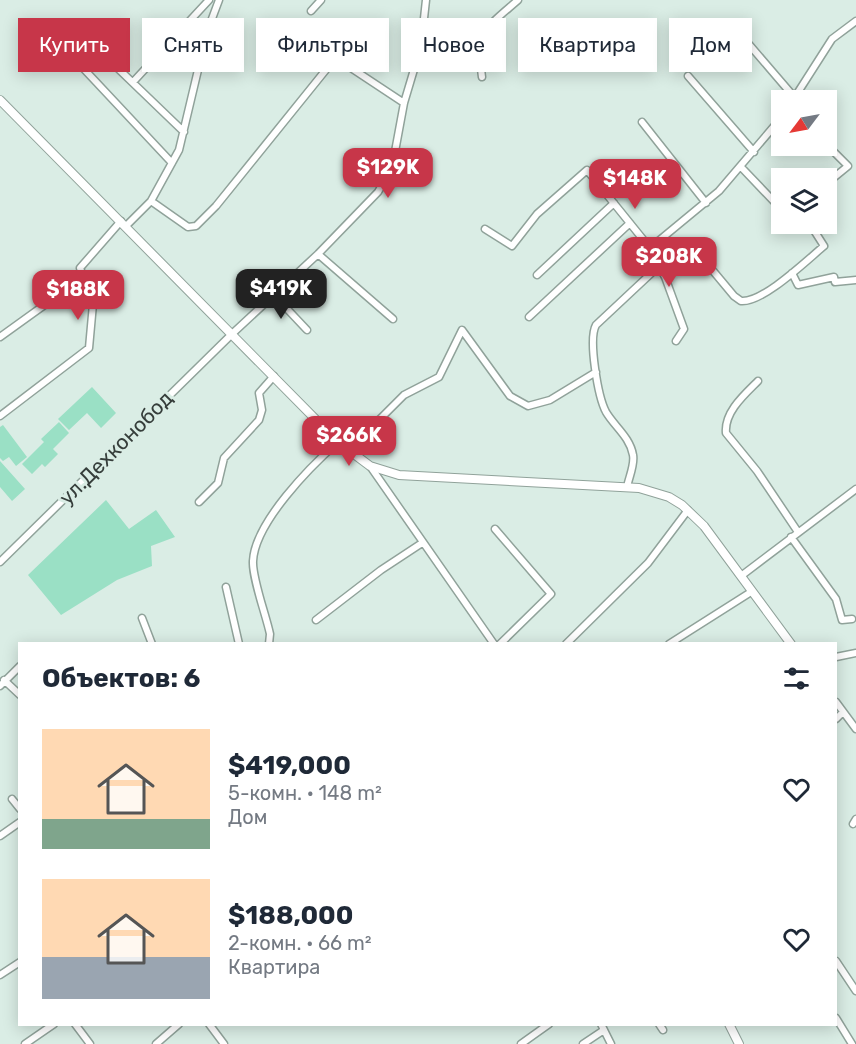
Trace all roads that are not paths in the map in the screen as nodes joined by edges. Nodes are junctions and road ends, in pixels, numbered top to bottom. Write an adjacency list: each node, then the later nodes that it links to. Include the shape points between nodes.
1 (209, 0): 13 (street)
2 (219, 0): 20 (street, via 207,32)
3 (321, 0): 6 (street)
4 (426, 0): 17 (street, ул.Дехконобод, via 421,46)
5 (518, 0): 12 (street, via 485,30 479,49)
6 (311, 11)
7 (856, 21): 15 (street, via 832,39)
8 (752, 48): 14 (street)
9 (87, 72): 23 (street)
10 (122, 72): 13 (street)
11 (688, 76): 21 (street)
12 (482, 77)
13 (133, 82): 20 (street)
14 (787, 90)
15 (800, 90)
16 (0, 100): 31 (main road)
17 (404, 103): 27 (street, via 339,60 333,60 196,226 188,227); 35 (street, ул.Дехконобод, via 394,157 384,184)
18 (642, 122): 29 (street)
19 (771, 131): 21 (street)
20 (184, 132): 23 (street)
21 (754, 152): 24 (street)
22 (837, 155): 25 (street, via 848,166)
23 (172, 164): 27 (street)
24 (741, 167): 26 (street); 29 (street)
25 (837, 175)
26 (771, 198)
27 (151, 201): 31 (street)
28 (614, 203): 30 (street); 32 (street, via 587,170 537,214 512,246); 38 (street)
29 (706, 203): 34 (street)
30 (630, 223): 34 (street); 43 (street)
31 (124, 224): 40 (street, via 80,268); 46 (main road)
32 (485, 229)
33 (816, 234): 37 (street, via 824,246)
34 (650, 248): 36 (street)
35 (318, 254): 42 (street, ул.Дехконобод); 44 (street)
36 (659, 266): 39 (street); 49 (street, via 595,328)
37 (792, 273): 39 (street, via 746,301 723,286 701,254); 41 (street, via 798,285 834,277 835,282)
38 (537, 275)
39 (665, 277): 48 (street, via 684,329)
40 (82, 278): 47 (street); 52 (street, via 93,304 89,348)
41 (856, 280)
42 (274, 295): 45 (street); 46 (street, ул.Дехконобод)
43 (529, 317)
44 (393, 319)
45 (307, 330)
46 (233, 333): 50 (main road); 64 (street, ул.Дехконобод)
47 (0, 337)
48 (676, 341)
49 (596, 372): 54 (street, via 550,400 528,406 510,396 462,330 439,377 404,395); 56 (street, via 604,409 625,436 633,455)
50 (274, 376): 53 (main road); 58 (street, via 259,393 259,420 224,458 218,483)
51 (759, 381): 61 (street, via 739,400 725,426 726,433)
52 (0, 416)
53 (338, 442): 54 (main road); 73 (street, via 294,486 270,520 254,555)
54 (345, 448): 55 (main road)
55 (370, 466): 56 (main road, via 399,475); 63 (street)
56 (627, 487): 59 (main road, via 669,497)
57 (856, 489): 61 (street)
58 (199, 502)
59 (688, 510): 65 (main road); 76 (street, via 652,558)
60 (495, 529): 75 (street, via 551,594)
61 (798, 532): 62 (street)
62 (791, 537): 65 (street); 69 (street, via 836,599 842,620)
63 (422, 543): 70 (street); 74 (street)
64 (0, 562)
65 (741, 576): 67 (main road)
66 (226, 587): 72 (street)
67 (751, 592): 77 (street); 78 (main road)
68 (142, 618): 71 (street)
69 (852, 619)
70 (316, 620)
71 (151, 642)
72 (239, 642)
73 (269, 642)
74 (493, 642)
75 (502, 642)
76 (568, 642)
77 (672, 642)
78 (789, 642)
79 (856, 653): 80 (street)
80 (837, 657)
81 (18, 668): 82 (street)
82 (2, 683): 83 (street)
83 (18, 694)
84 (837, 703): 85 (street)
85 (843, 712): 86 (street); 87 (street)
86 (837, 718)
87 (856, 729)
88 (12, 799): 89 (street)
89 (18, 806)
90 (18, 823): 91 (street)
91 (0, 836)
92 (837, 962): 95 (street)
93 (18, 963): 94 (street)
94 (0, 975)
95 (856, 991)
96 (837, 1020): 112 (street)
97 (51, 1026): 104 (street)
98 (76, 1026): 105 (street)
99 (177, 1026): 106 (street)
100 (210, 1026): 107 (street)
101 (546, 1026): 108 (street)
102 (730, 1026): 111 (main road)
103 (602, 1027): 109 (street); 110 (street)
104 (30, 1043)
105 (90, 1044)
106 (156, 1044)
107 (224, 1044)
108 (521, 1044)
109 (583, 1044)
110 (611, 1044)
111 (739, 1044)
112 (852, 1044)

